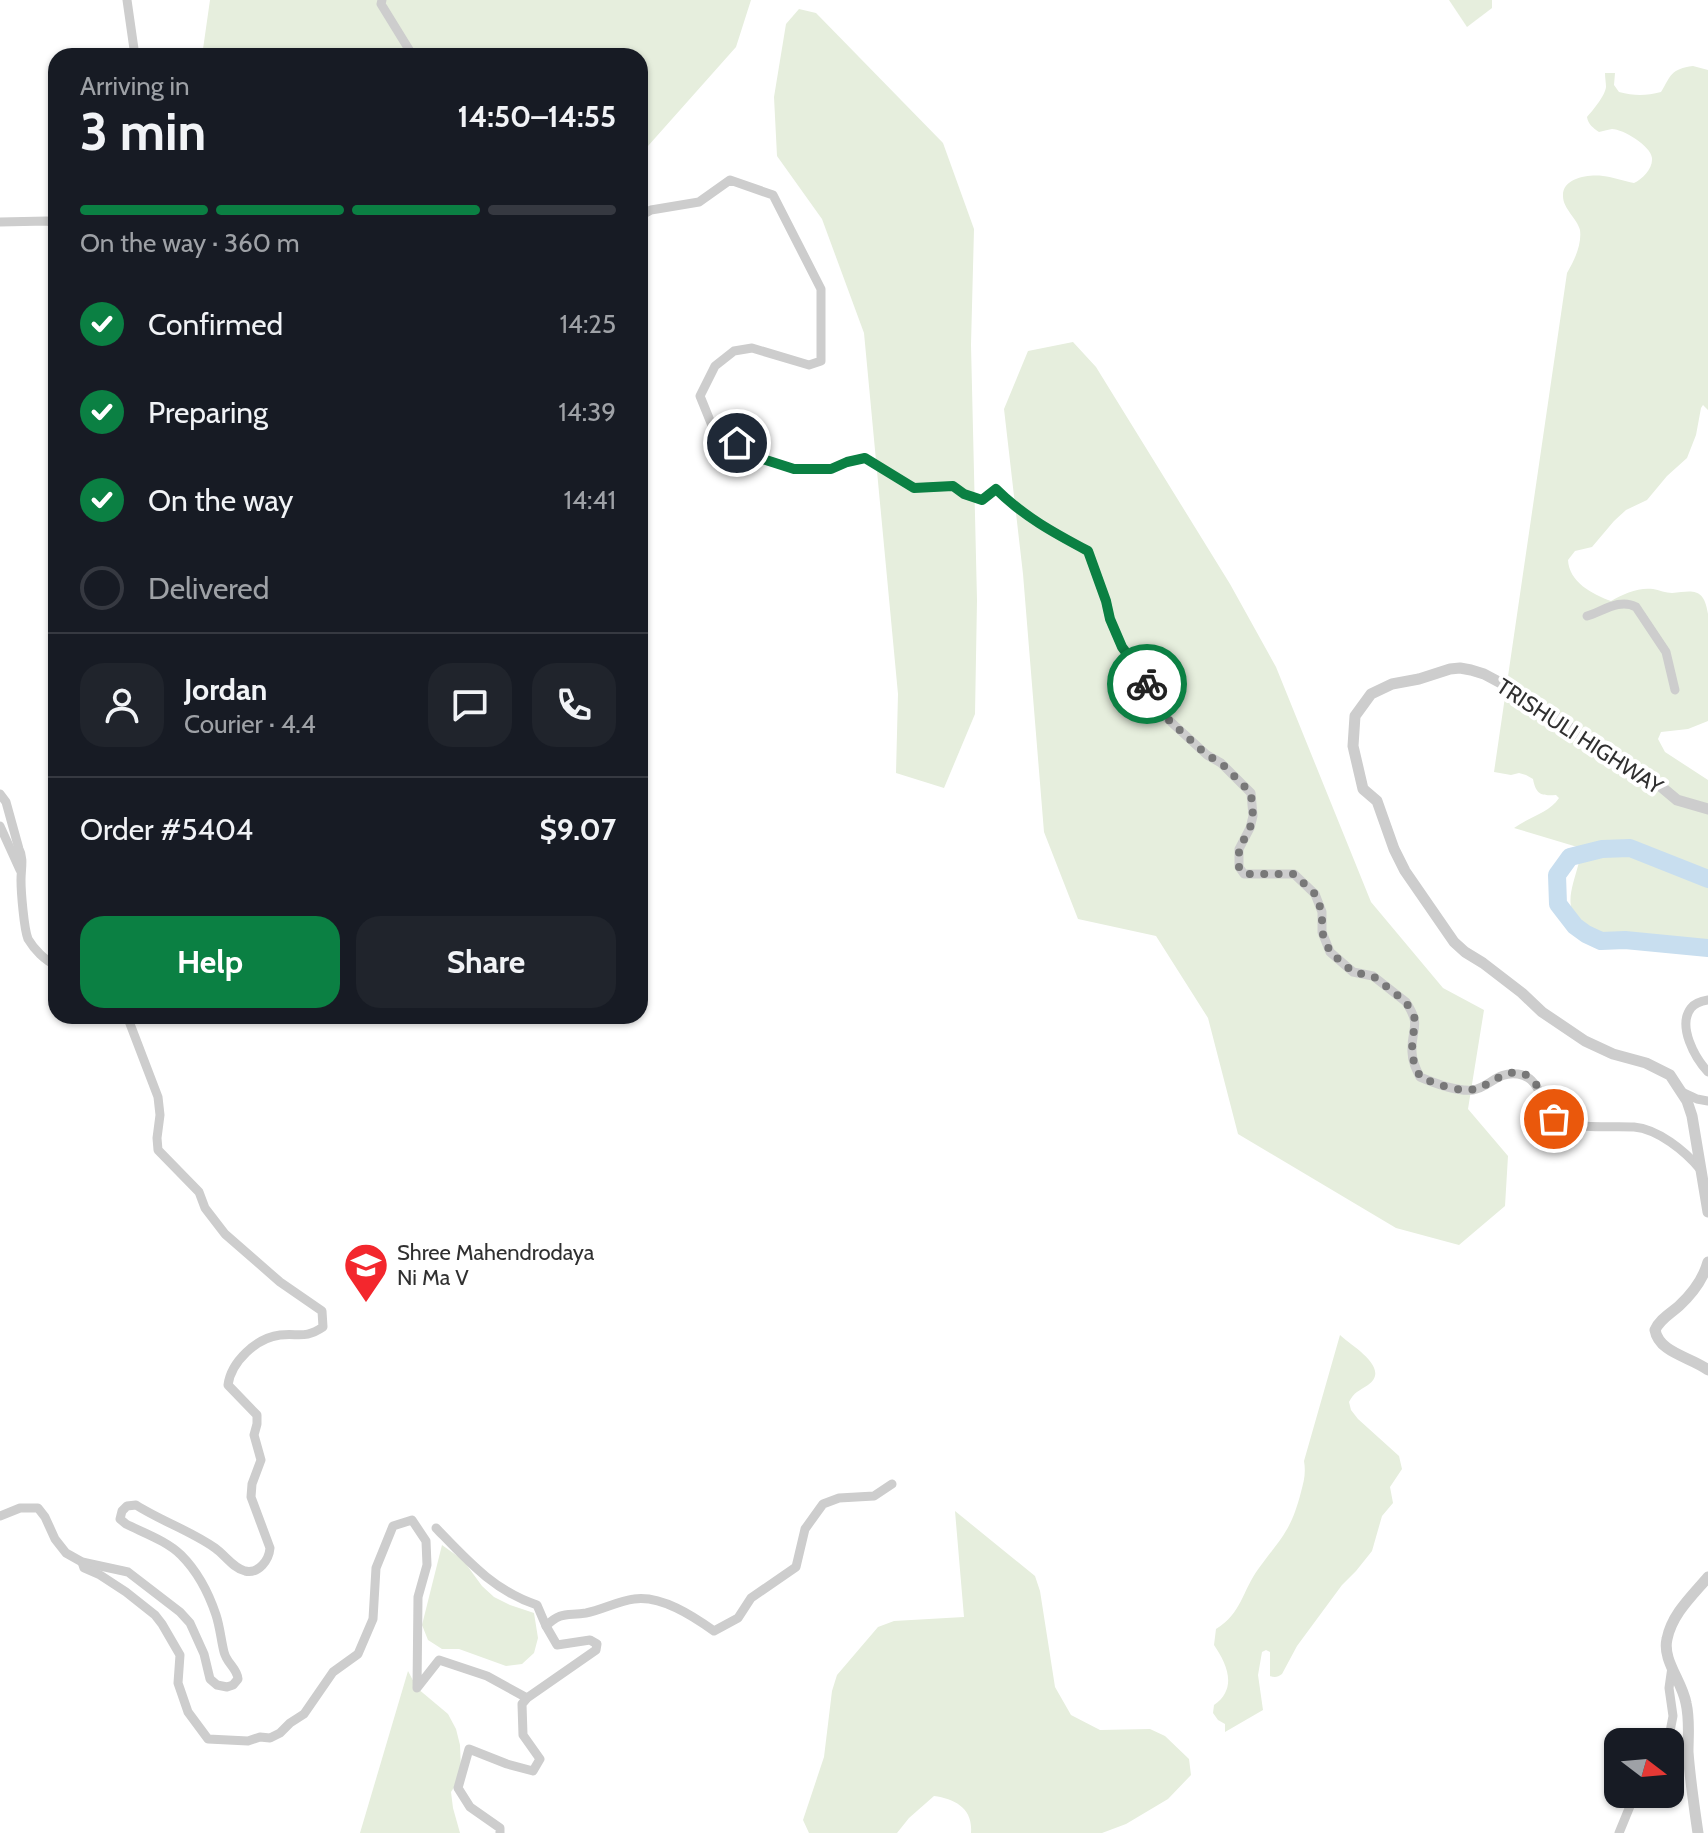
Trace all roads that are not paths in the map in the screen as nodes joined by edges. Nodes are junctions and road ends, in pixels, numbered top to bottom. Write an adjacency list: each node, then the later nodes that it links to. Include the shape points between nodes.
1 (127, 0): 3 (street)
2 (382, 0): 4 (street)
3 (134, 48)
4 (408, 48)
5 (648, 212): 20 (street, via 699,202 730,180 773,195 821,289 821,361 809,365 752,348 734,351 715,366 700,396 713,428 760,458 794,469 831,469 865,458 914,488 953,486 982,500 996,489 1039,525 1088,551 1122,647 1144,677 1159,711 1251,793 1253,816 1239,849 1239,867 1244,874 1294,874 1315,894 1330,952 1353,972 1373,976 1410,1008 1415,1019 1413,1059 1420,1077 1474,1090 1499,1076 1519,1074 1542,1093 1554,1119 1646,1129)
6 (48, 221): 7 (street)
7 (0, 222)
8 (1587, 616): 9 (street, via 1621,603 1636,607 1666,652)
9 (1675, 690)
10 (0, 794): 13 (street, via 22,853)
11 (1708, 809): 18 (street, TRISHULI HIGHWAY, via 1677,800 1527,697 1471,670 1450,669 1392,684 1371,694 1355,716 1353,746 1363,789 1377,801 1405,871 1454,942 1585,1041 1670,1075)
12 (0, 826): 13 (street)
13 (21, 873): 14 (street, via 27,937)
14 (48, 960)
15 (1708, 1000): 17 (street, via 1690,1008 1687,1035)
16 (130, 1024): 27 (street, via 158,1097 158,1150 199,1192 225,1234 322,1311 323,1327 313,1334 278,1335 261,1342 229,1375 228,1385 257,1415 254,1435 261,1460 251,1497 270,1548 263,1565 246,1571 214,1547 136,1505 122,1511 120,1519 180,1554 194,1572 217,1617 224,1654 237,1671 233,1685 217,1685 210,1679 197,1638 180,1612 128,1572)
17 (1708, 1072)
18 (1682, 1092): 19 (street); 20 (street, via 1692,1116)
19 (1708, 1101)
20 (1701, 1170): 21 (street)
21 (1708, 1212)
22 (1708, 1262): 23 (street, via 1690,1295 1655,1330 1665,1347)
23 (1708, 1370)
24 (892, 1484): 29 (street, via 874,1496 823,1504 805,1529 796,1567 751,1598 738,1618 714,1631 690,1613 636,1598 588,1613 556,1616)
25 (0, 1516): 27 (street, via 38,1508 66,1553)
26 (436, 1528): 29 (street, via 485,1577 537,1605)
27 (82, 1562): 31 (street, via 162,1624 180,1655 178,1683 188,1712 208,1739 248,1741 280,1733 304,1714 333,1672 358,1654 373,1619 376,1568 393,1526 412,1520 426,1541 427,1565 418,1597 417,1688 439,1660 487,1676)
28 (1708, 1577): 30 (street, via 1671,1624 1666,1642)
29 (546, 1626): 31 (street, via 557,1645 590,1640 596,1650)
30 (1672, 1667): 32 (street); 38 (street, via 1689,1717)
31 (527, 1698): 35 (street, via 522,1704 523,1735 540,1759 533,1771 469,1749 458,1788 470,1807)
32 (1671, 1728)
33 (1630, 1808): 34 (street)
34 (1624, 1822): 36 (street); 37 (street)
35 (500, 1833)
36 (1619, 1833)
37 (1626, 1833)
38 (1698, 1833)

